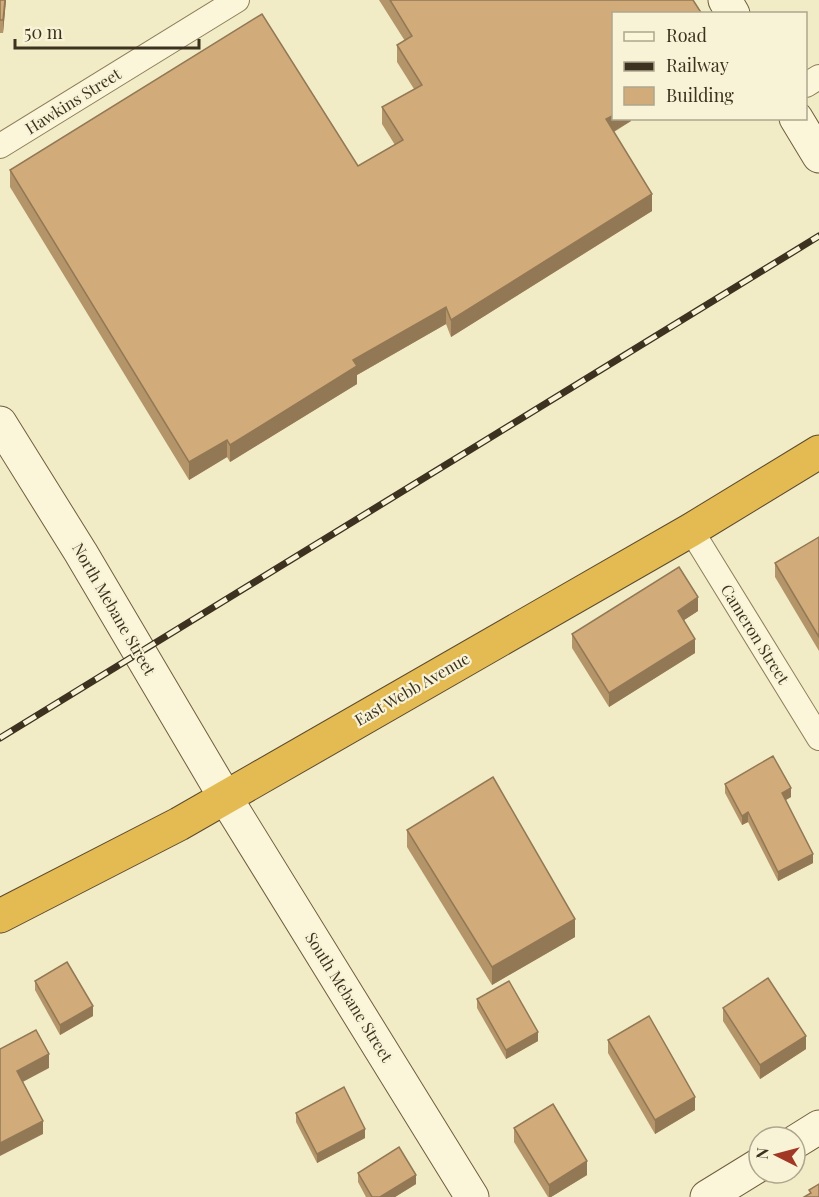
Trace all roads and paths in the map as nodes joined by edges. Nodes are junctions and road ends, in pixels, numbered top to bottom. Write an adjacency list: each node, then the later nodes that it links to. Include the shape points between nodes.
1 (237, 0): 3 (street, Hawkins Street)
2 (797, 120): 4 (street)
3 (0, 146)
4 (819, 156)
5 (0, 423): 9 (street, North Mebane Street)
6 (819, 452): 7 (highway, East Webb Avenue)
7 (691, 530): 8 (street, Cameron Street); 9 (highway, East Webb Avenue)
8 (819, 738)
9 (225, 797): 10 (highway, East Webb Avenue); 12 (street, South Mebane Street)
10 (0, 916)
11 (747, 1172): 13 (street)
12 (472, 1197)
13 (707, 1197)

